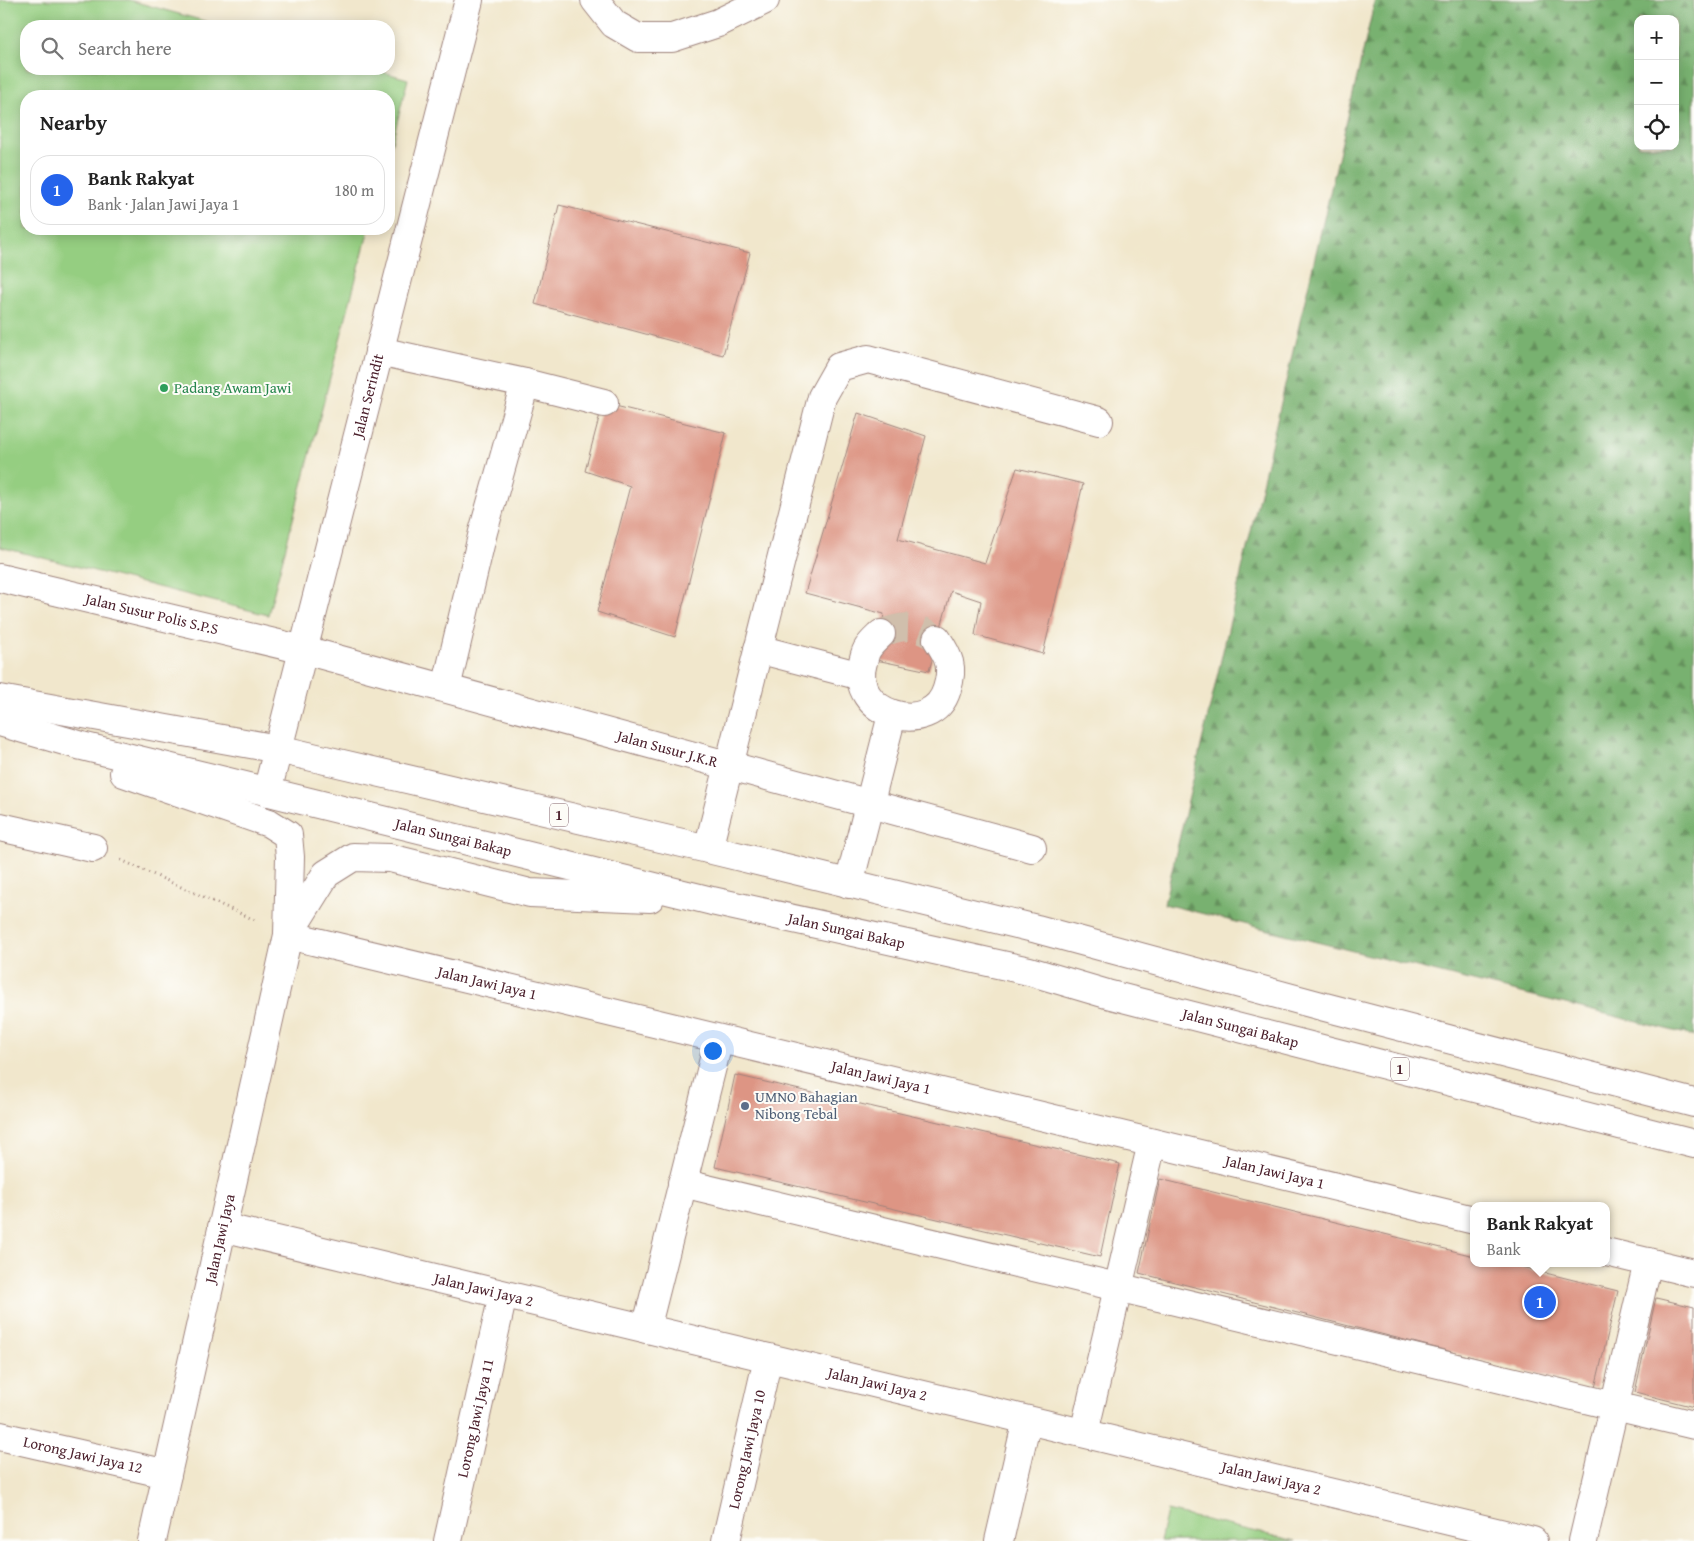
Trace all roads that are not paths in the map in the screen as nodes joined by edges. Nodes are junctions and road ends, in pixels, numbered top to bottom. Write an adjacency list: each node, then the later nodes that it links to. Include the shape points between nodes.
1 (469, 0): 4 (main road, Jalan Serindit)
2 (595, 0): 3 (main road, via 614,24 638,38 672,38 718,23)
3 (765, 0)
4 (380, 351): 5 (main road); 12 (main road, Jalan Serindit)
5 (525, 383): 6 (main road); 14 (main road, via 483,532)
6 (604, 403)
7 (1099, 420): 11 (main road, via 868,359 839,367 822,397)
8 (0, 578): 12 (main road, Jalan Susur Polis S.P.S)
9 (881, 634): 13 (main road, via 867,648)
10 (938, 639): 16 (main road, via 949,656 951,676 945,696 932,710 913,717)
11 (758, 649): 13 (main road); 20 (main road)
12 (304, 650): 14 (main road, Jalan Susur J.K.R); 19 (main road, Jalan Serindit)
13 (862, 676): 16 (main road, via 864,688 875,705)
14 (446, 688): 20 (main road, Jalan Susur J.K.R)
15 (0, 699): 19 (main road, 1)
16 (892, 715): 22 (main road)
17 (0, 722): 18 (main road, Jalan Sungai Bakap / 1)
18 (82, 746): 21 (main road, Jalan Sungai Bakap / 1); 29 (main road, via 124,773 269,823 288,835)
19 (278, 749): 21 (main road, Jalan Serindit); 26 (main road, 1)
20 (729, 766): 22 (main road, Jalan Susur J.K.R); 26 (main road)
21 (267, 792): 28 (main road, Jalan Sungai Bakap / 1)
22 (870, 804): 25 (main road, Jalan Susur J.K.R); 27 (main road)
23 (0, 827): 24 (main road)
24 (93, 848)
25 (1032, 848)
26 (708, 849): 27 (main road, 1)
27 (849, 884): 31 (main road, 1, via 1037,929)
28 (712, 901): 29 (main road, via 530,893 390,858 353,857 326,874); 33 (main road, Jalan Sungai Bakap / 1, via 1029,971 1126,999)
29 (288, 935): 30 (main road, Jalan Jawi Jaya 1); 36 (main road, Jalan Jawi Jaya)
30 (719, 1039): 32 (main road, Jalan Jawi Jaya 1); 34 (main road)
31 (1694, 1103)
32 (1152, 1143): 35 (main road, Jalan Jawi Jaya 1); 40 (main road)
33 (1694, 1144)
34 (682, 1183): 40 (main road); 42 (main road)
35 (1470, 1219)
36 (222, 1228): 41 (main road, Jalan Jawi Jaya 2); 49 (main road, Jalan Jawi Jaya)
37 (1610, 1253): 38 (main road)
38 (1648, 1262): 39 (main road); 44 (main road)
39 (1694, 1273)
40 (1118, 1287): 44 (main road); 47 (main road)
41 (503, 1294): 42 (main road, Jalan Jawi Jaya 2); 51 (main road, Lorong Jawi Jaya 11)
42 (646, 1329): 43 (main road, Jalan Jawi Jaya 2)
43 (768, 1358): 45 (main road, Jalan Jawi Jaya 2); 52 (main road, Lorong Jawi Jaya 10)
44 (1614, 1406): 46 (main road); 55 (main road)
45 (1027, 1420): 47 (main road, Jalan Jawi Jaya 2); 53 (main road)
46 (1694, 1425)
47 (1084, 1433): 54 (main road, Jalan Jawi Jaya 2)
48 (0, 1436): 49 (main road, Lorong Jawi Jaya 12)
49 (167, 1474): 50 (main road, Jalan Jawi Jaya)
50 (152, 1541)
51 (448, 1541)
52 (726, 1541)
53 (1000, 1541)
54 (1533, 1541)
55 (1583, 1541)

